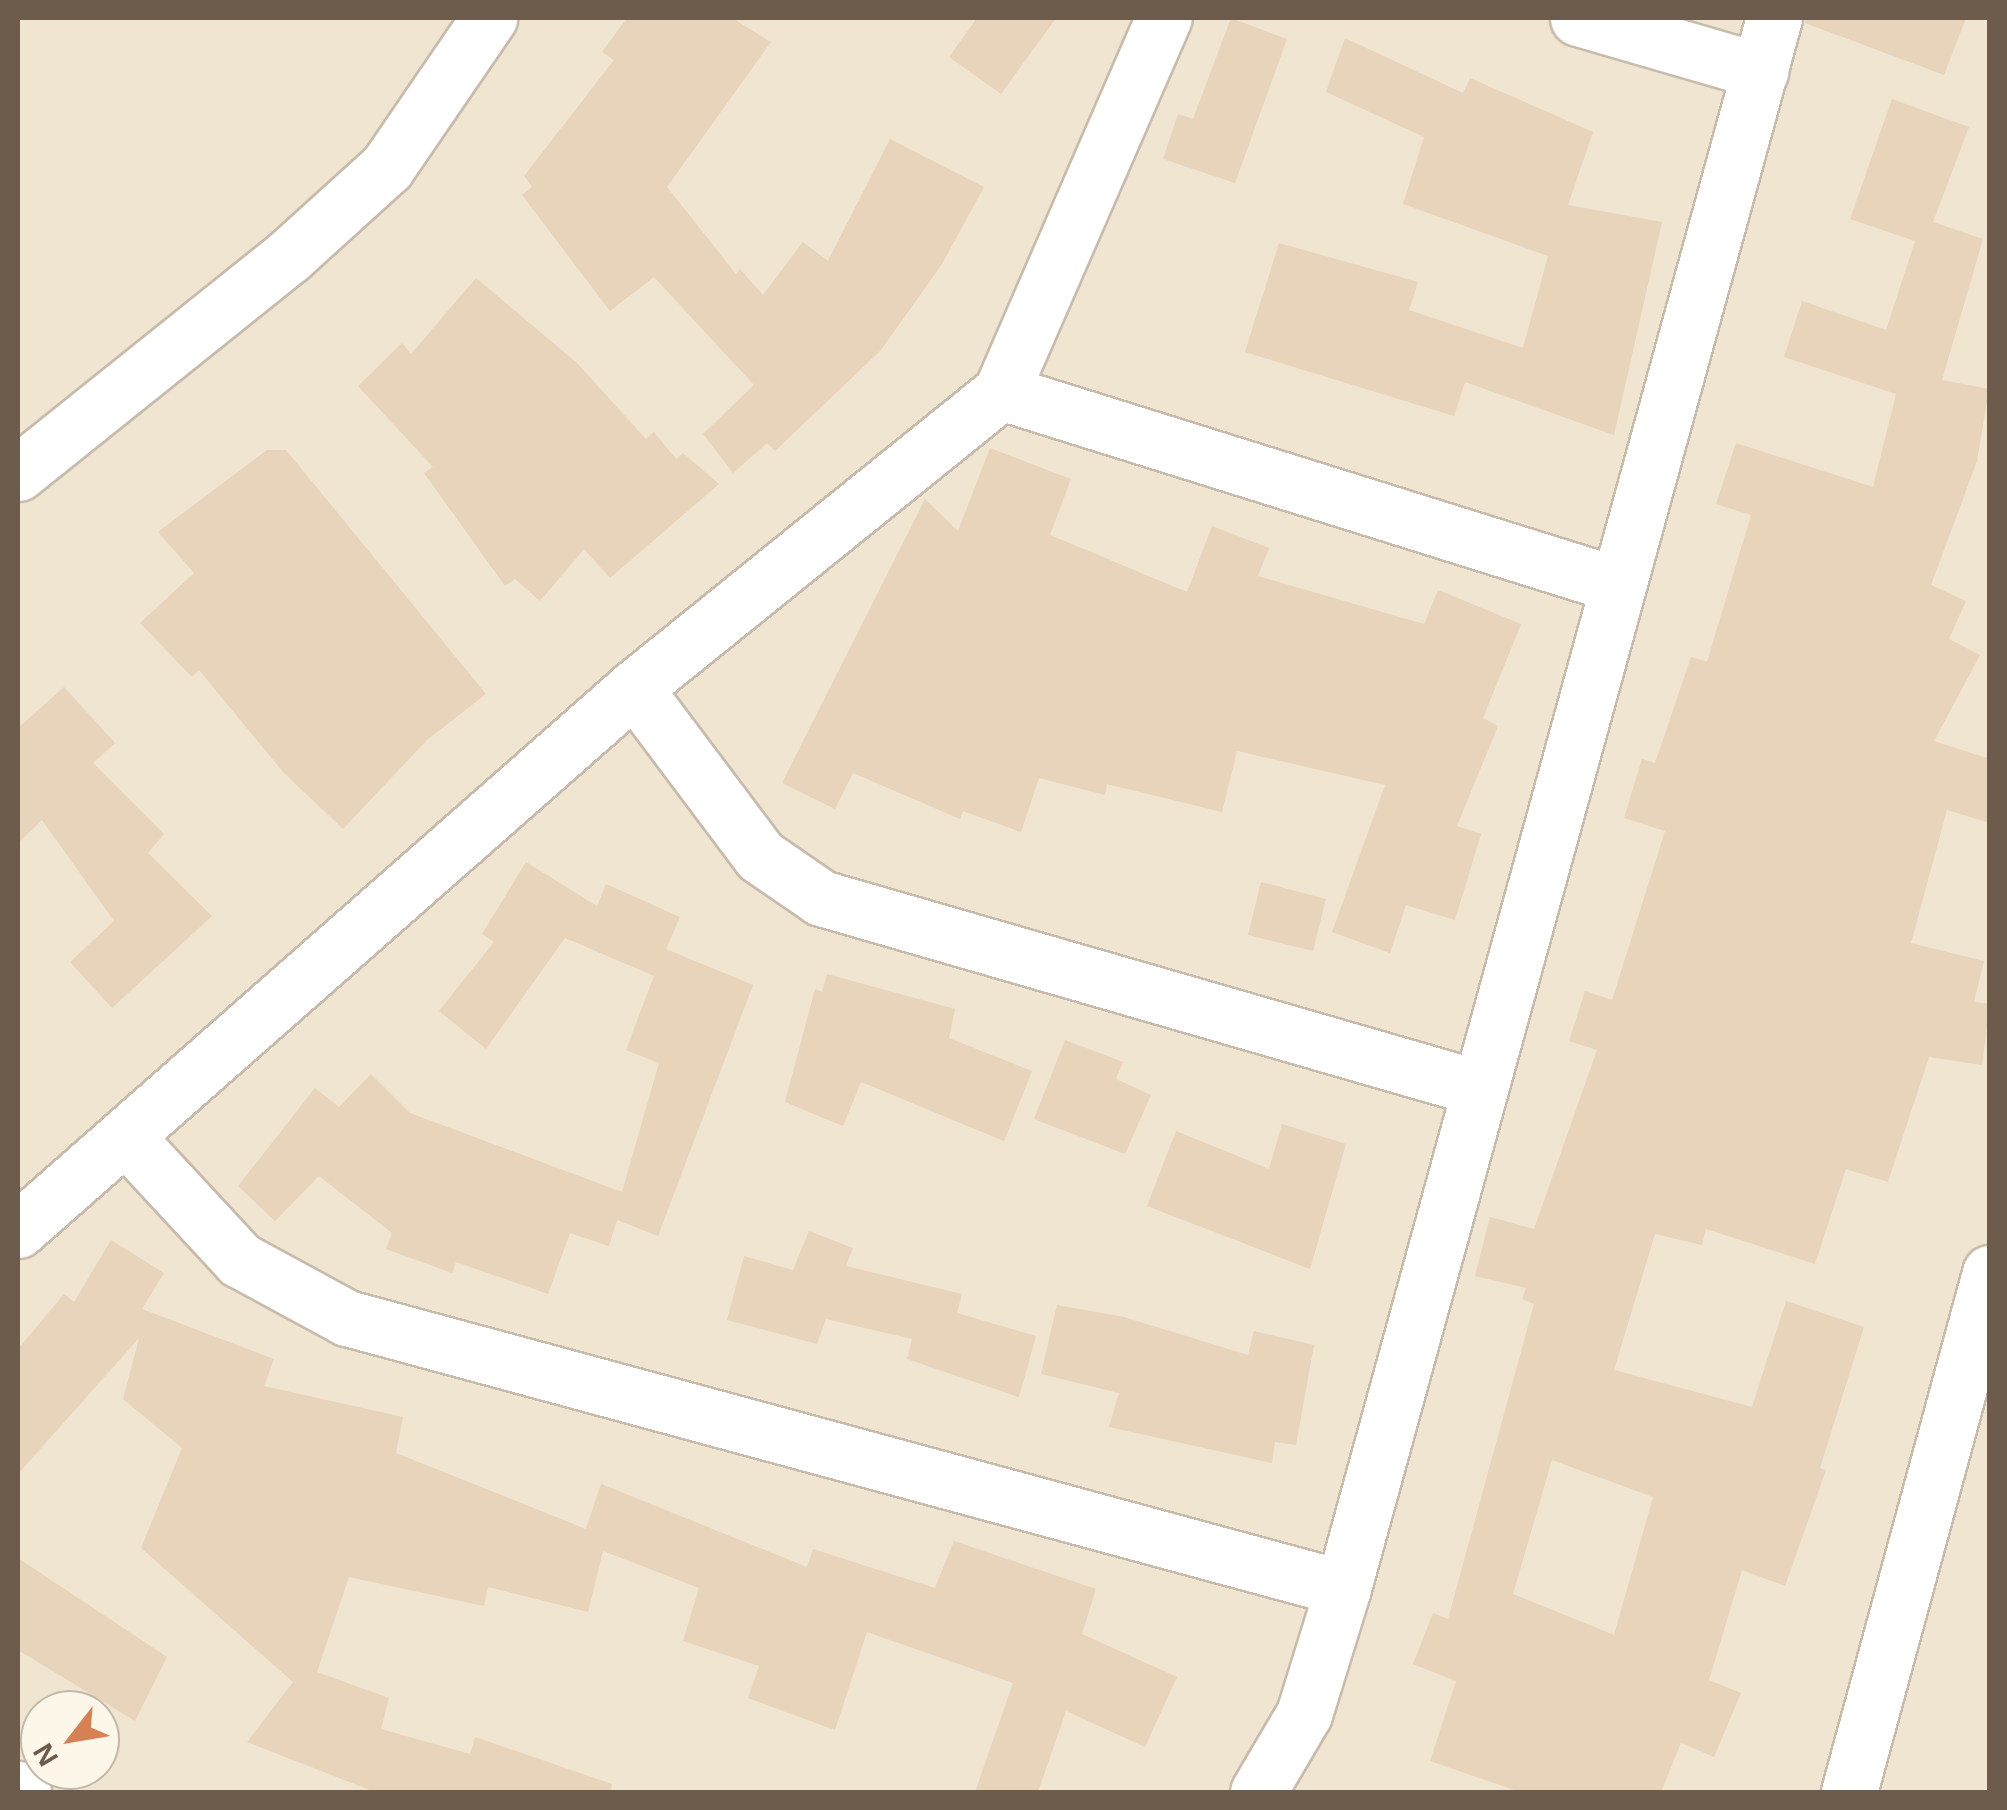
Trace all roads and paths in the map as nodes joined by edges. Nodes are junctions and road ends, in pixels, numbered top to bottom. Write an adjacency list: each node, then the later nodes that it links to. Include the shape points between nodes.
1 (489, 18): 7 (street, via 387,167 289,256)
2 (1164, 18): 6 (street)
3 (1578, 18): 5 (street)
4 (1774, 18): 5 (street)
5 (1760, 71): 8 (street)
6 (1001, 392): 8 (street); 9 (street)
7 (18, 472)
8 (1618, 586): 10 (street)
9 (634, 688): 10 (street, via 760,856 821,898); 11 (street)
10 (1479, 1088): 15 (street)
11 (125, 1136): 12 (street); 15 (street, via 240,1260 348,1318)
12 (18, 1230)
13 (1990, 1273): 14 (street)
14 (1972, 1414): 17 (street)
15 (1343, 1588): 16 (street, via 1304,1714)
16 (1258, 1792)
17 (1849, 1792)

